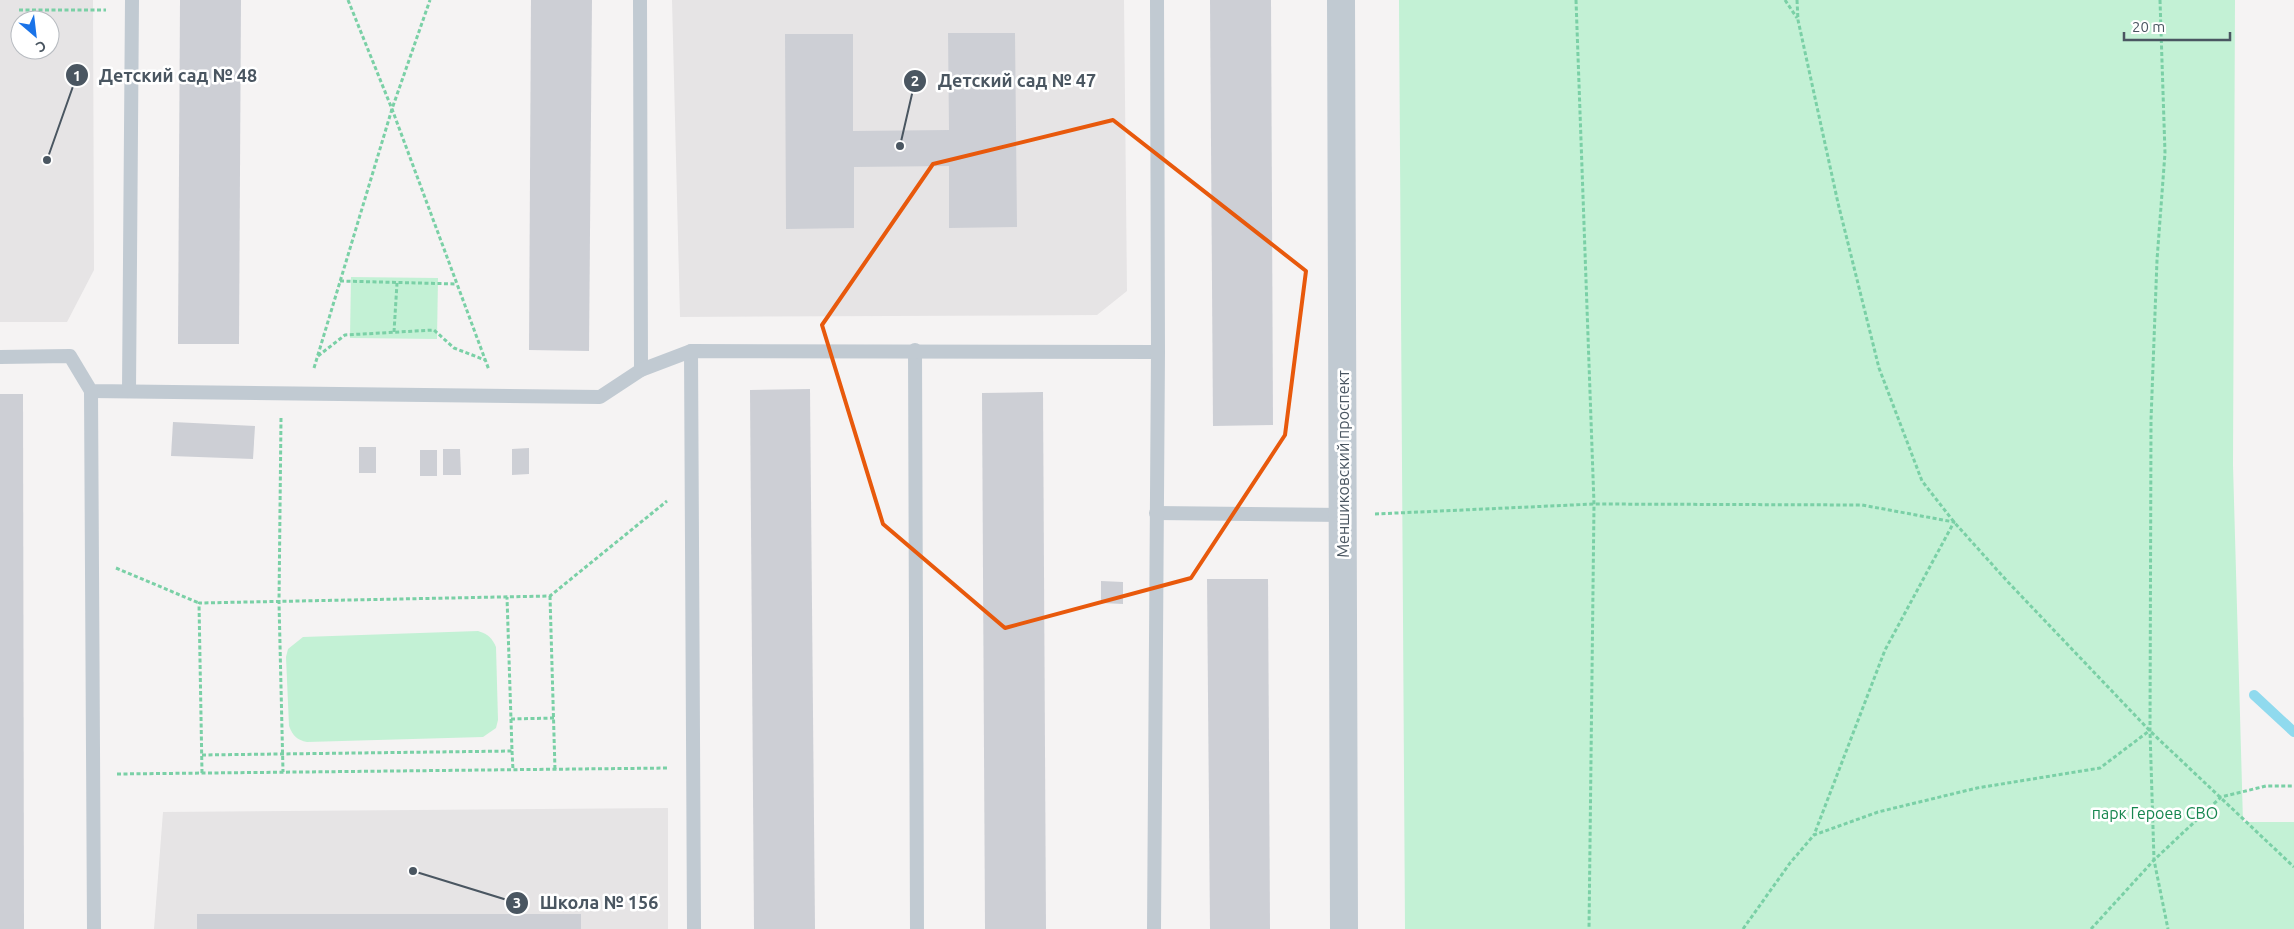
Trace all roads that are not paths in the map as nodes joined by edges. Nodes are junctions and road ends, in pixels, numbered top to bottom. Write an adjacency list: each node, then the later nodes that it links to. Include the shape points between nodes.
1 (640, 0): 9 (lane)
2 (1157, 0): 7 (lane)
3 (1341, 0): 13 (street, Меншиковский проспект)
4 (132, 5): 11 (lane)
5 (915, 350): 6 (lane); 7 (lane); 16 (lane)
6 (691, 351): 9 (lane); 15 (lane)
7 (1158, 352): 12 (lane)
8 (0, 356): 10 (lane, via 70,356)
9 (640, 370): 11 (lane, via 600,397)
10 (91, 391): 11 (lane); 14 (lane)
11 (130, 391)
12 (1156, 513): 13 (lane); 17 (lane)
13 (1344, 515): 18 (street, Меншиковский проспект)
14 (94, 929)
15 (694, 929)
16 (917, 929)
17 (1154, 929)
18 (1344, 929)

